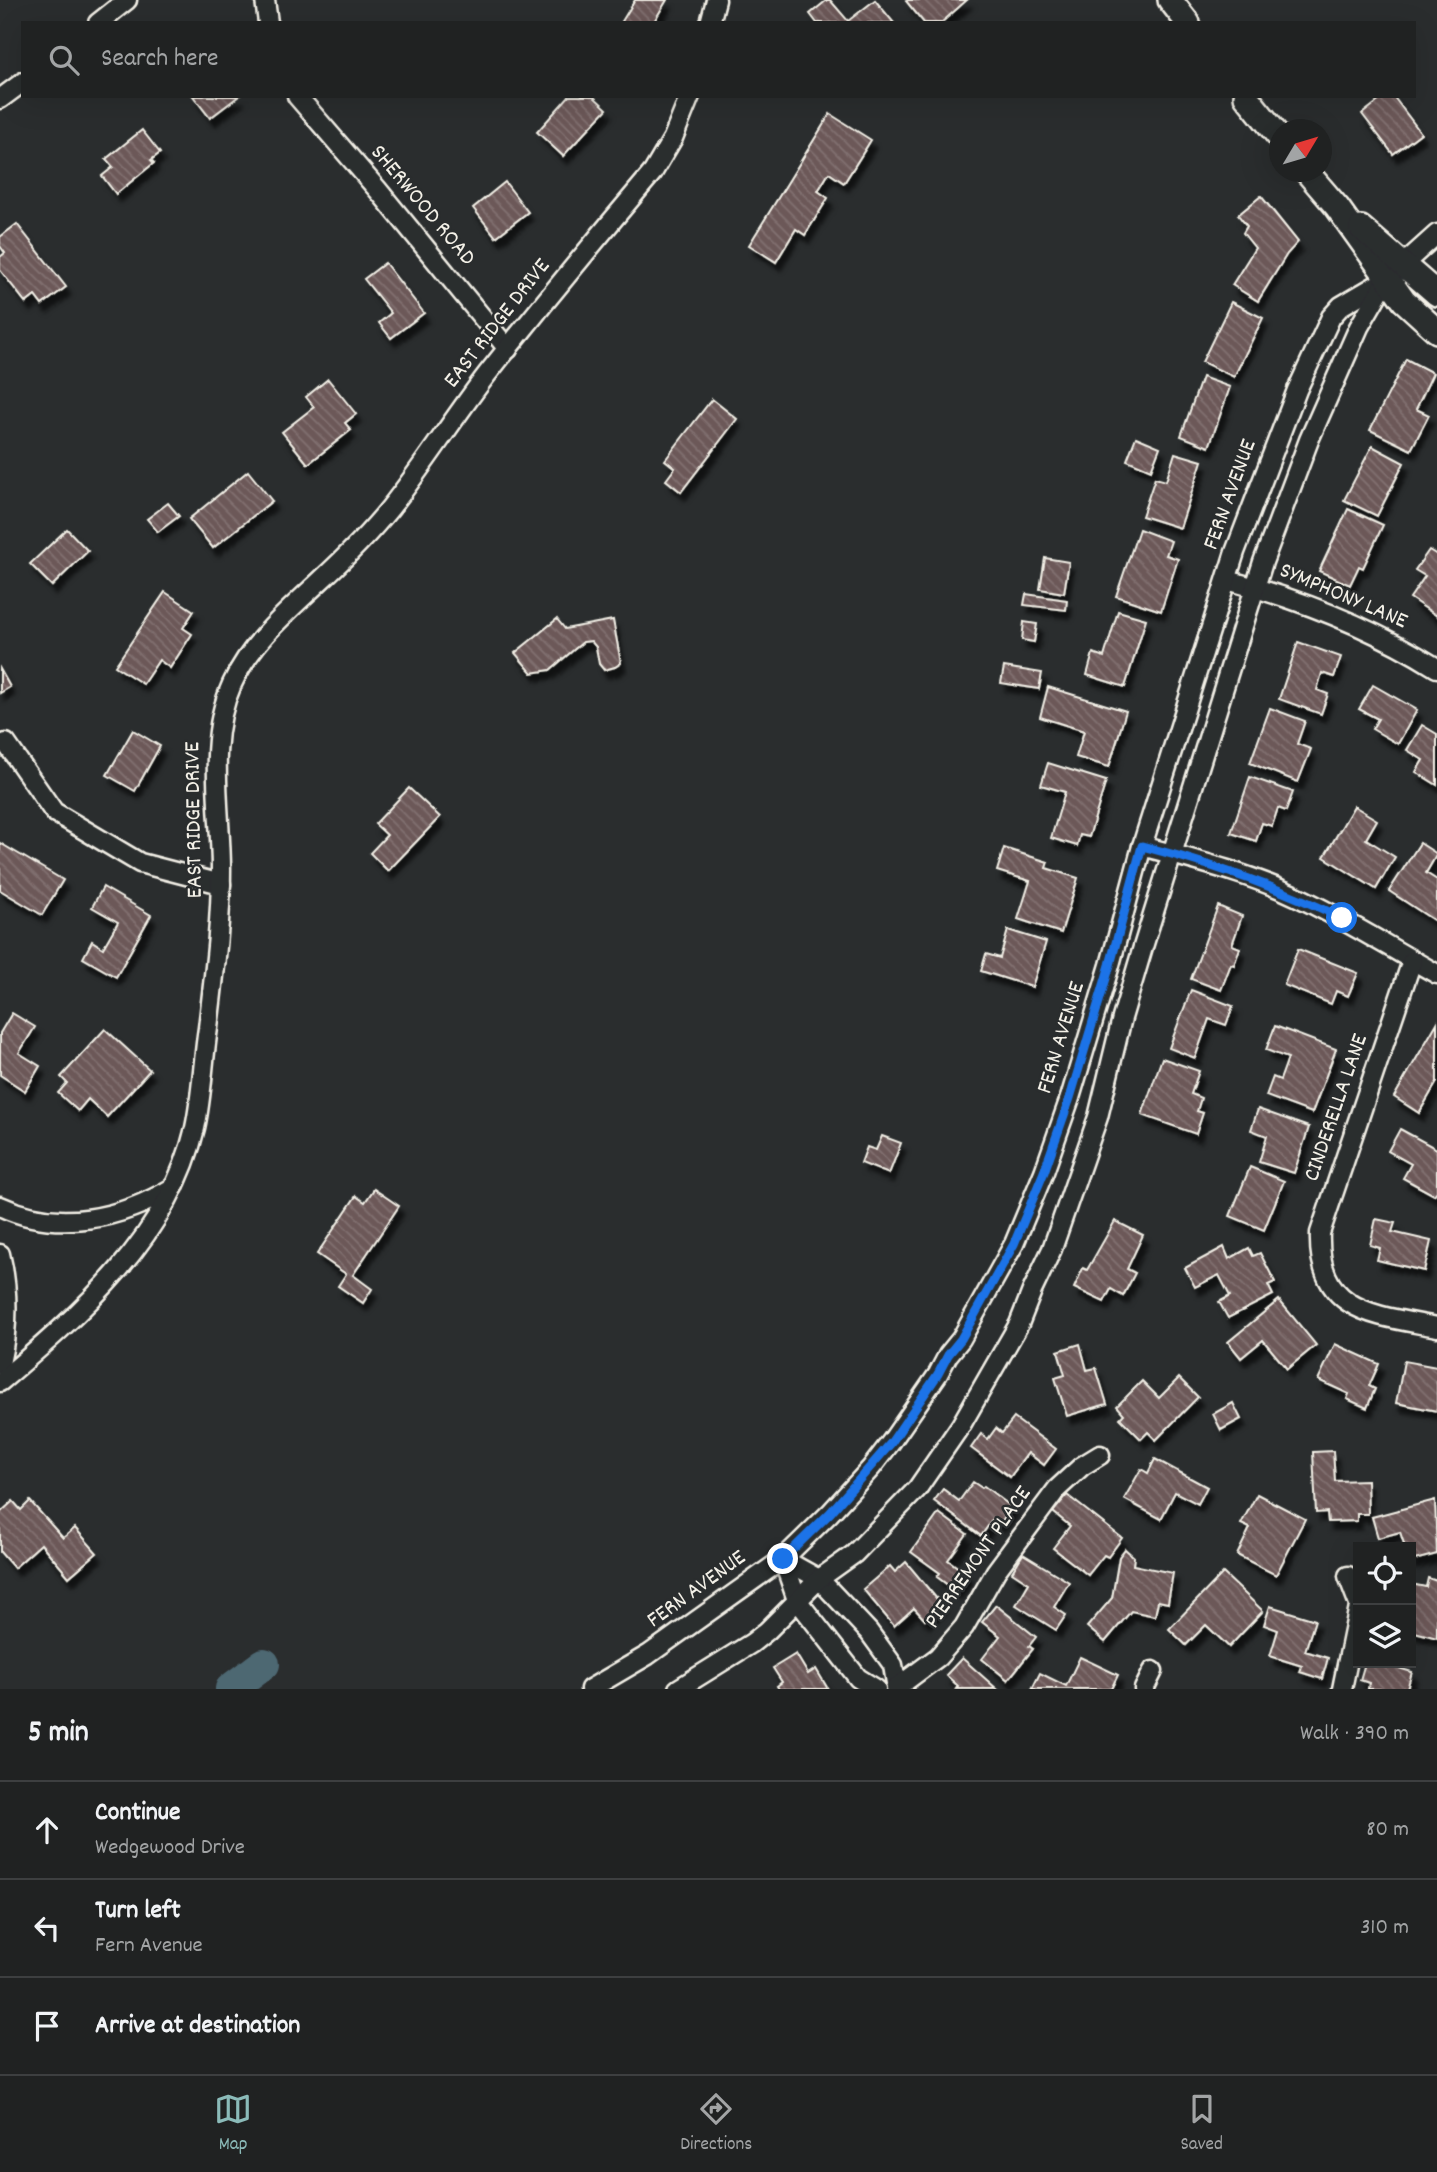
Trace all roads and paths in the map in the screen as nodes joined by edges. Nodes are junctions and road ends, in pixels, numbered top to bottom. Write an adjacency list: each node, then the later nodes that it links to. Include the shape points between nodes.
1 (127, 0): 5 (street)
2 (265, 0): 6 (street)
3 (716, 0): 7 (street)
4 (1170, 0): 8 (main road)
5 (101, 21)
6 (268, 21)
7 (711, 21)
8 (1186, 21)
9 (299, 98): 18 (street, SHERWOOD ROAD)
10 (689, 98): 18 (street, EAST RIDGE DRIVE, via 653,172)
11 (1248, 98): 12 (main road)
12 (1269, 125)
13 (1316, 182): 15 (main road)
14 (1437, 234): 15 (street, FERN AVENUE)
15 (1395, 271): 16 (main road); 17 (main road, via 1404,301); 19 (street, FERN AVENUE, via 1331,317 1276,443); 20 (street, FERN AVENUE, via 1359,327 1309,440)
16 (1437, 294)
17 (1437, 331)
18 (508, 349): 25 (street, EAST RIDGE DRIVE, via 390,508 276,622 233,681 216,746)
19 (1227, 580): 20 (street, SYMPHONY LANE); 23 (street, FERN AVENUE)
20 (1255, 587): 21 (street, SYMPHONY LANE, via 1398,645); 24 (street, FERN AVENUE)
21 (1437, 668)
22 (6, 743): 25 (street, via 54,812 139,863)
23 (1142, 846): 24 (street); 35 (street, FERN AVENUE, via 1070,1098 1014,1244 961,1339 891,1443)
24 (1172, 854): 26 (street, via 1293,895 1342,918); 37 (street, FERN AVENUE, via 1098,1116 1052,1249 1019,1324 961,1425 917,1489 854,1554)
25 (221, 884): 28 (street, EAST RIDGE DRIVE, via 195,1128)
26 (1412, 961): 27 (street); 31 (street, CINDERELLA LANE, via 1320,1233 1320,1252 1329,1282 1360,1310)
27 (1437, 974)
28 (174, 1187): 29 (street, via 126,1211 93,1219 37,1217); 33 (street, EAST RIDGE DRIVE, via 121,1267 41,1348)
29 (0, 1206)
30 (0, 1254): 32 (street, via 6,1328)
31 (1437, 1327)
32 (0, 1364)
33 (0, 1382)
34 (1101, 1455): 45 (street, PIERREMONT PLACE, via 1057,1489 996,1571 964,1627 938,1657)
35 (783, 1559): 37 (street, PIERREMONT PLACE); 39 (street); 42 (street, FERN AVENUE, via 648,1655)
36 (1348, 1576): 38 (street)
37 (820, 1579): 39 (street, FERN AVENUE); 45 (street, PIERREMONT PLACE, via 893,1665)
38 (1353, 1589)
39 (797, 1600): 43 (street, FERN AVENUE, via 752,1643); 44 (street, via 858,1678)
40 (1353, 1635): 47 (street)
41 (1153, 1671): 46 (street)
42 (590, 1689)
43 (678, 1689)
44 (876, 1689)
45 (896, 1689)
46 (1144, 1689)
47 (1342, 1689)

